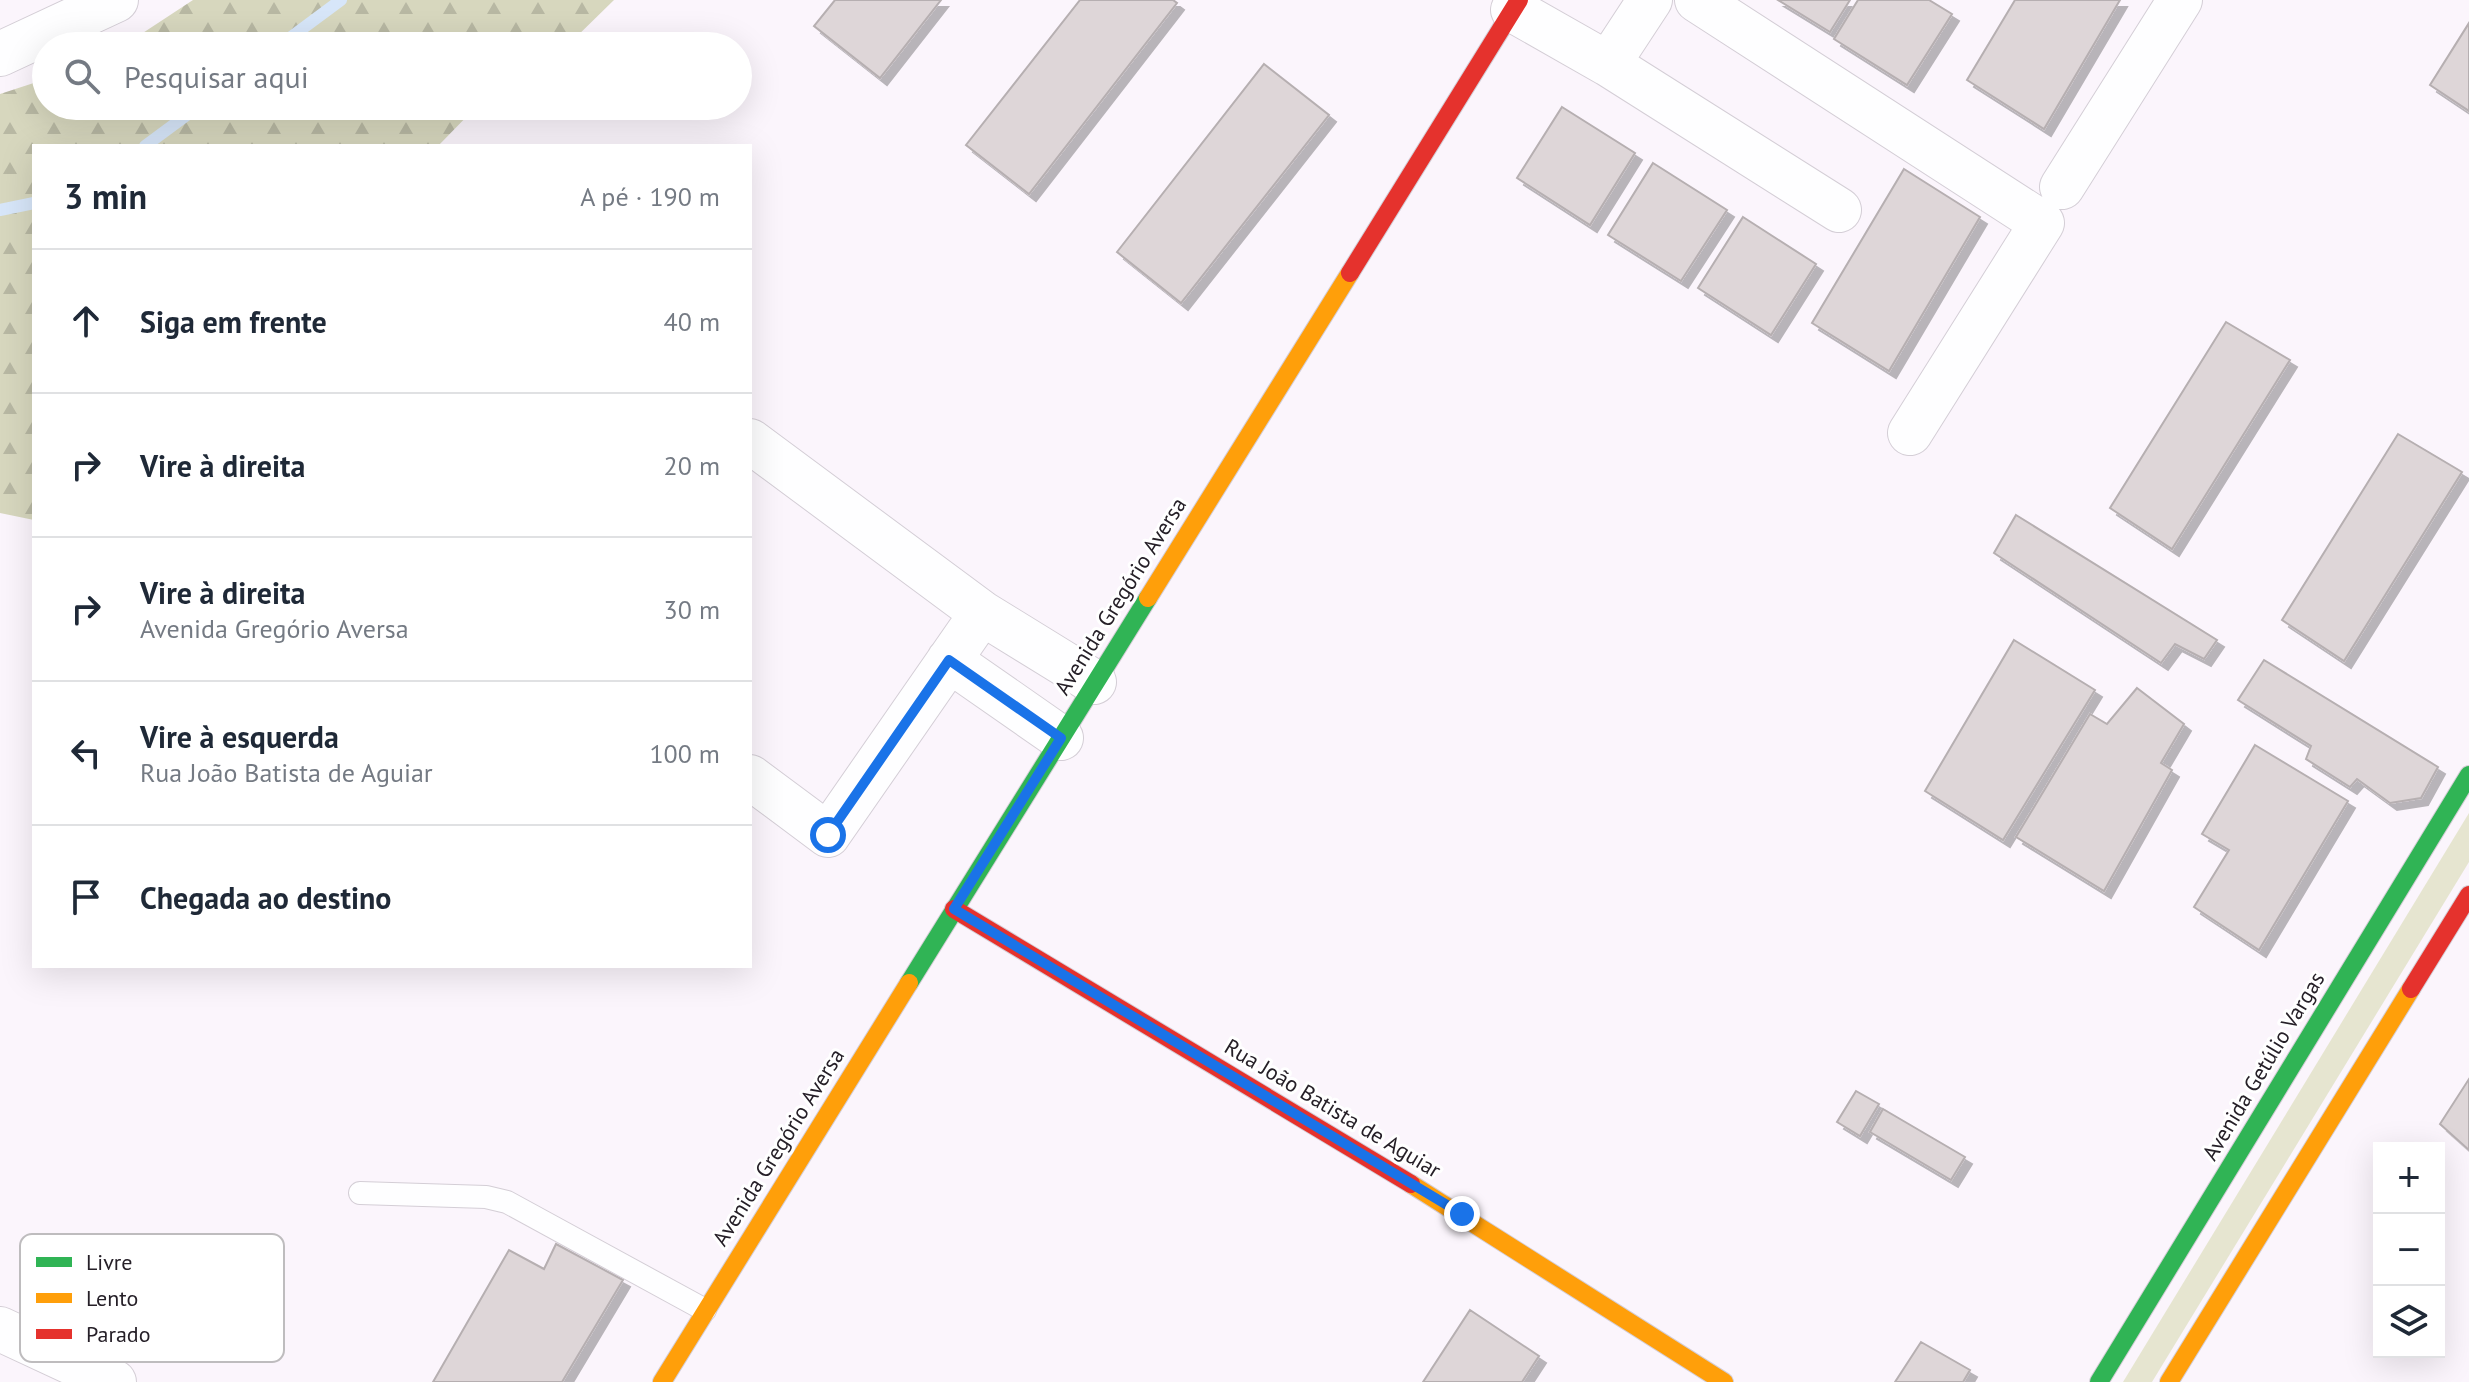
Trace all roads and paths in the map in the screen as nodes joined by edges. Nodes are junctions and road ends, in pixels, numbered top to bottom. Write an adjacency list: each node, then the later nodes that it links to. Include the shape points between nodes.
1 (116, 0): 6 (street)
2 (1650, 0): 9 (street)
3 (1697, 0): 12 (street, via 2042,223)
4 (2180, 0): 10 (street)
5 (1516, 5): 9 (street); 16 (street, Avenida Gregório Aversa)
6 (47, 32)
7 (32, 39): 8 (street)
8 (0, 54)
9 (1608, 64): 11 (street)
10 (2062, 187)
11 (1839, 210)
12 (1910, 433)
13 (752, 442): 14 (street)
14 (982, 613): 15 (street); 16 (street)
15 (949, 660): 17 (street); 19 (street, via 828,835)
16 (1094, 682): 17 (street, Avenida Gregório Aversa)
17 (1061, 738): 21 (street, Avenida Gregório Aversa)
18 (2469, 775): 30 (street, Avenida Getúlio Vargas)
19 (752, 778)
20 (2469, 895): 31 (street)
21 (954, 909): 23 (street, Avenida Gregório Aversa); 29 (street, Rua João Batista de Aguiar, via 1462,1214)
22 (360, 1193): 23 (lane, via 507,1202)
23 (705, 1310): 28 (street, Avenida Gregório Aversa)
24 (0, 1329): 25 (street)
25 (20, 1338)
26 (71, 1362): 27 (street)
27 (114, 1382)
28 (662, 1382)
29 (1724, 1382)
30 (2099, 1382)
31 (2169, 1382)

